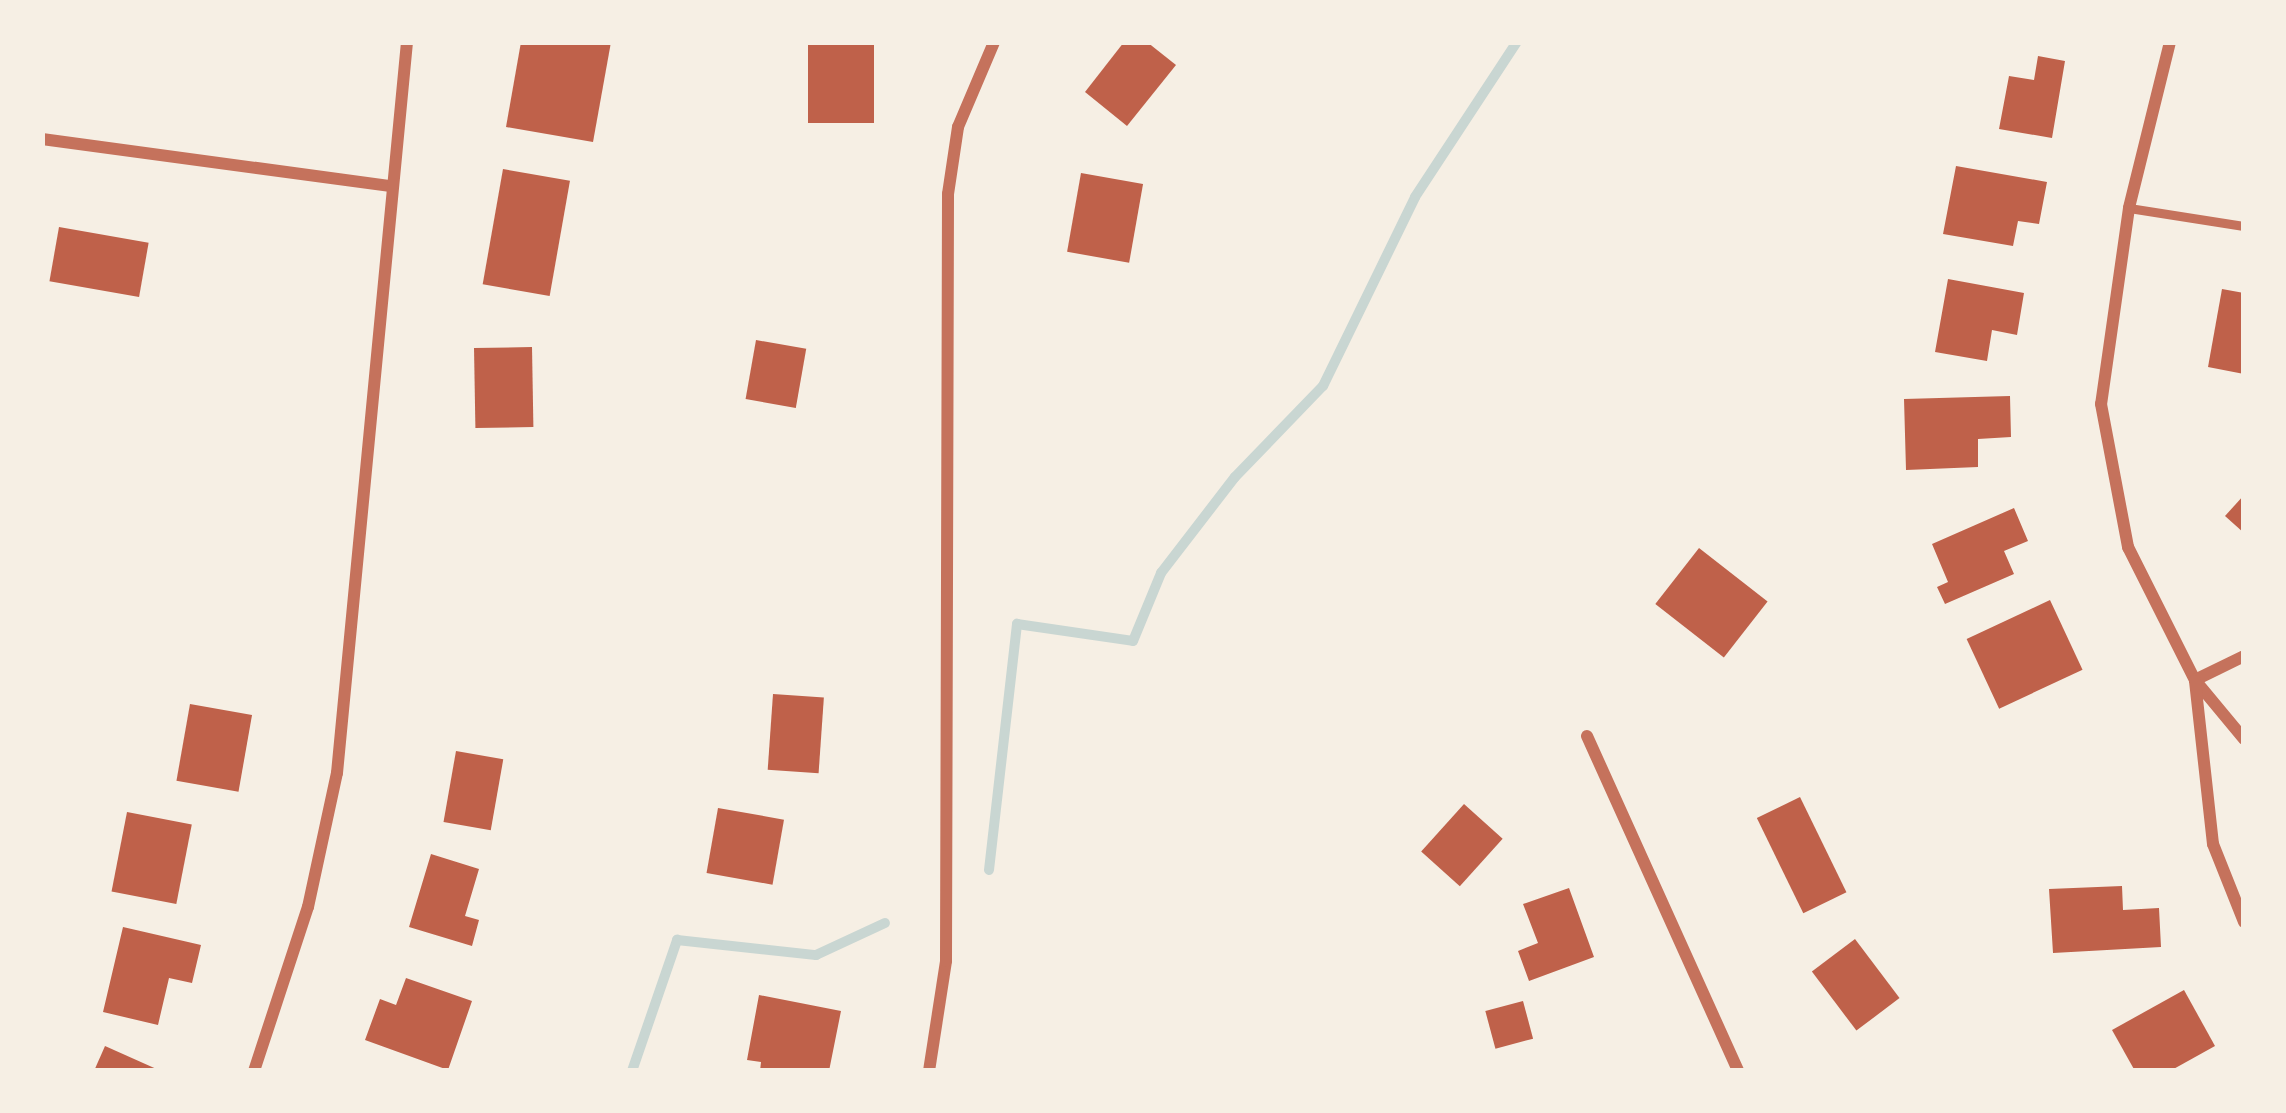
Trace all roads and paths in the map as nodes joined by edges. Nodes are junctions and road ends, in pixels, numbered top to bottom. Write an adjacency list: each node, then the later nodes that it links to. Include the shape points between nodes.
1 (407, 42): 5 (street)
2 (994, 42): 14 (street, via 958,127 948,194 946,961)
3 (2170, 42): 6 (street)
4 (42, 139): 5 (street)
5 (391, 186): 13 (street, via 337,773 308,908)
6 (2128, 208): 7 (lane); 9 (street, via 2102,404 2110,478 2128,547)
7 (2244, 226)
8 (2244, 656): 9 (street)
9 (2195, 680): 11 (street); 12 (street, via 2213,844)
10 (1587, 736): 15 (street)
11 (2244, 739)
12 (2244, 922)
13 (254, 1071)
14 (929, 1071)
15 (1738, 1071)

